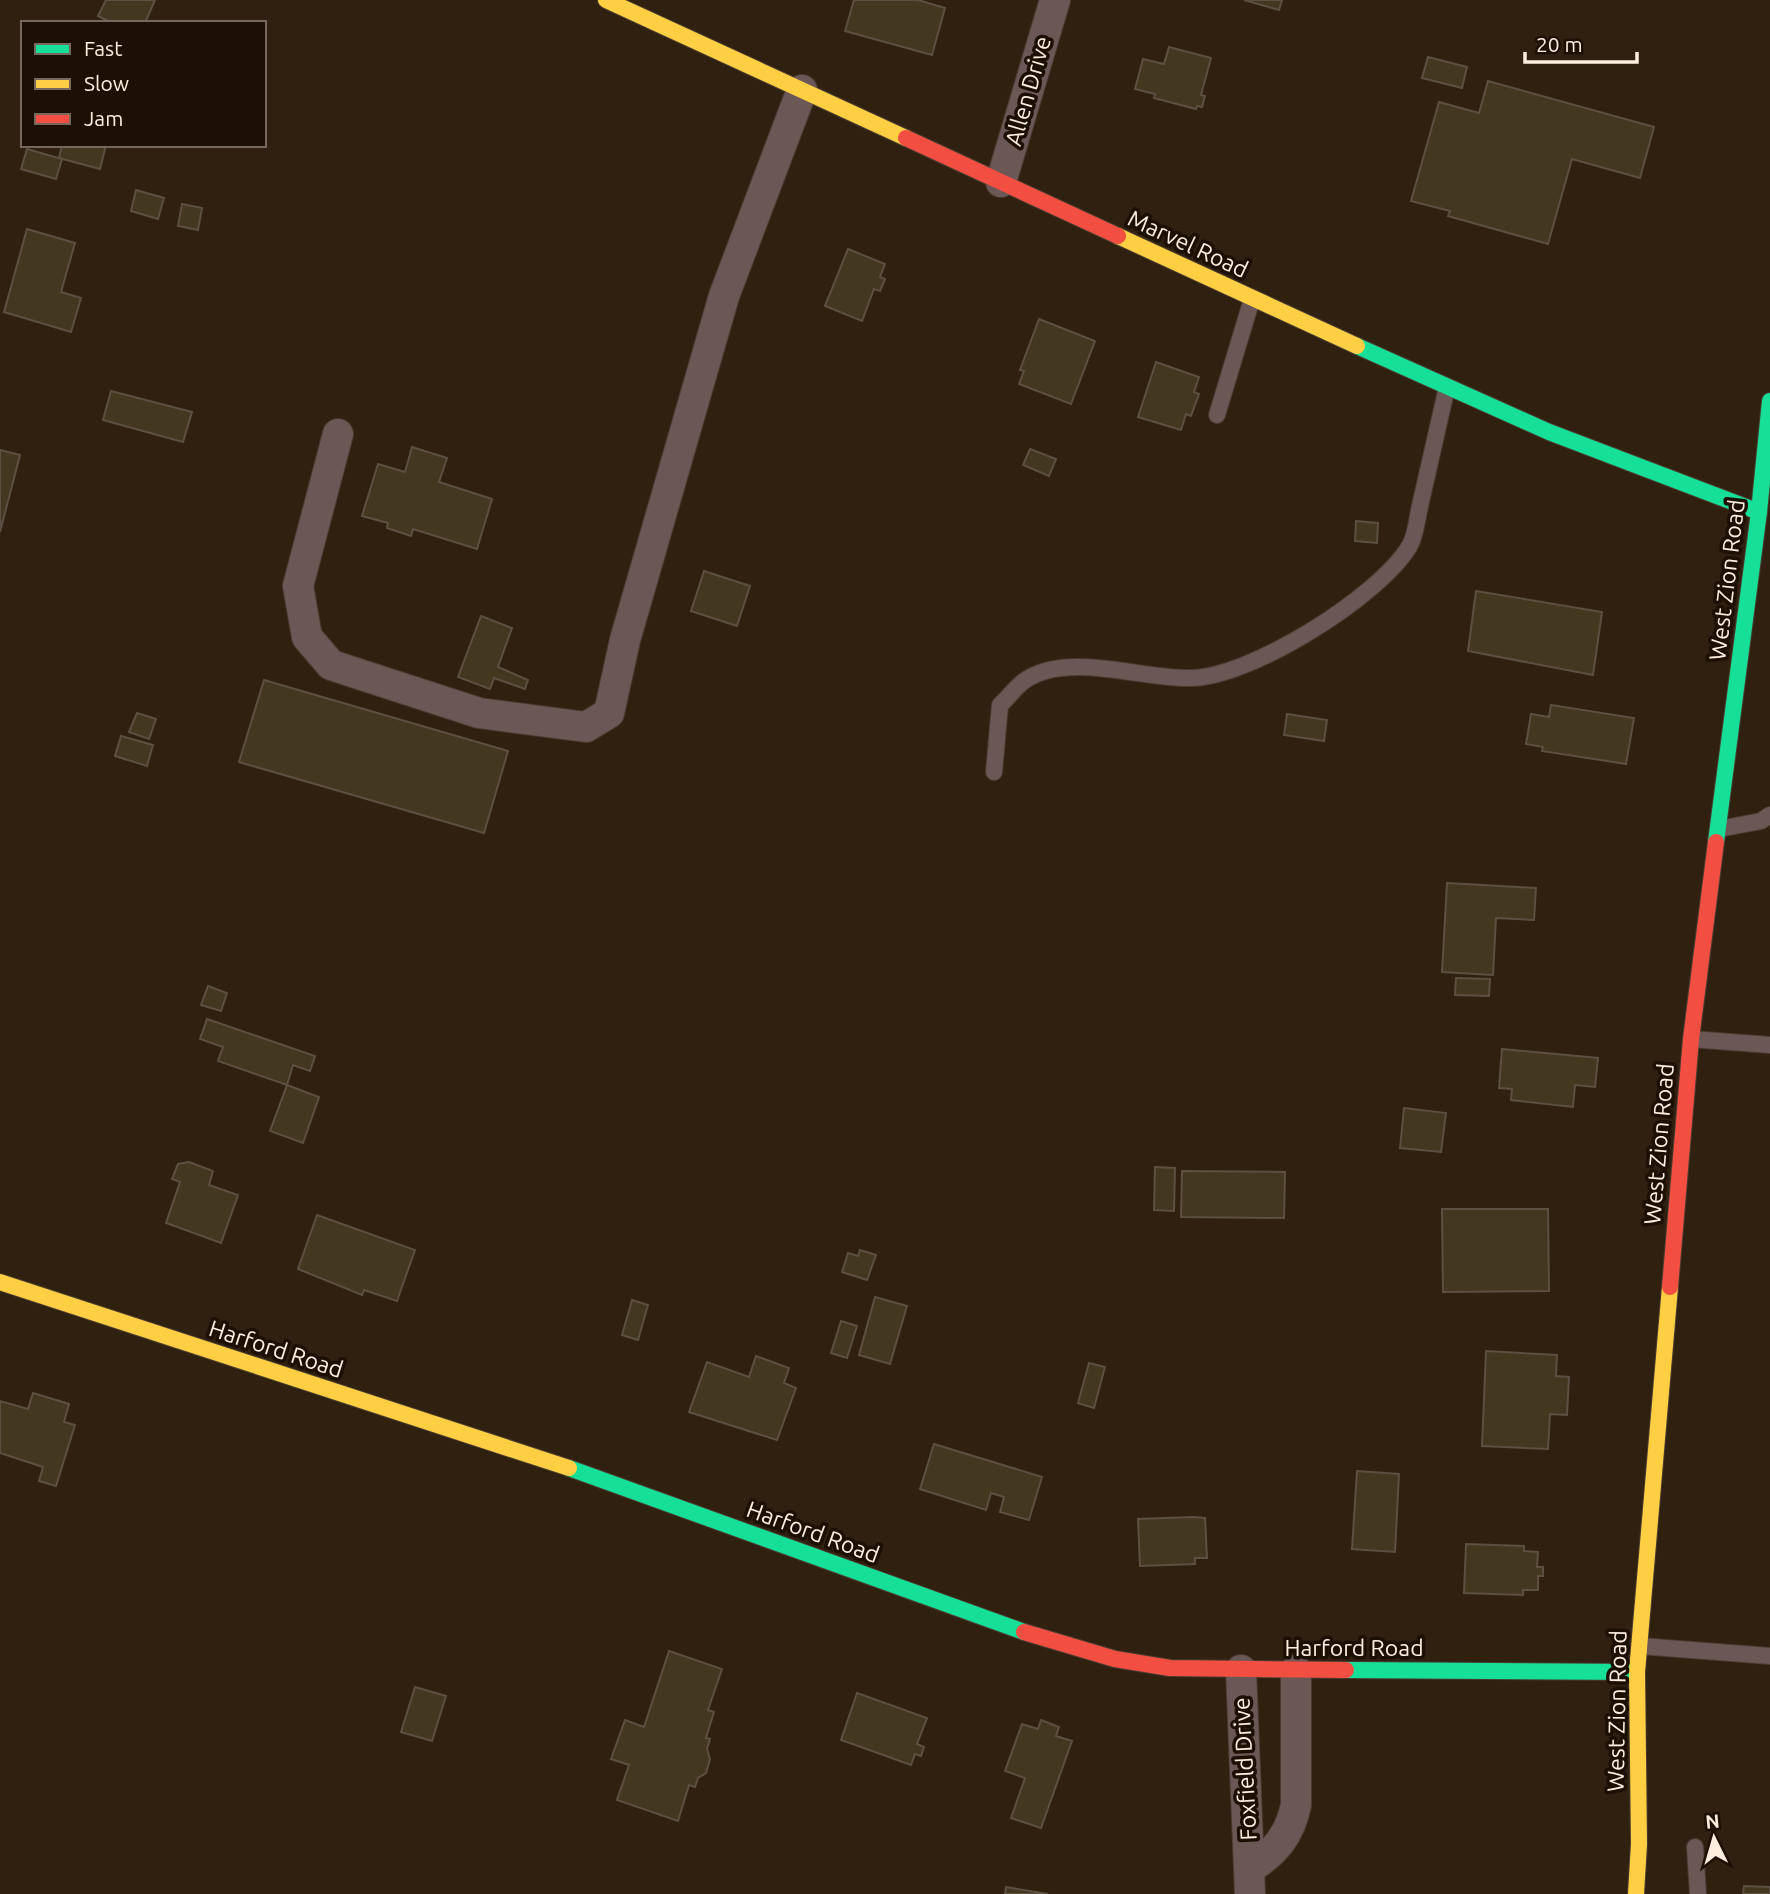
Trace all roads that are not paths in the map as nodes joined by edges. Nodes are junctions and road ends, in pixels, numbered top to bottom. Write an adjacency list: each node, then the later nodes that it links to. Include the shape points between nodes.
1 (606, 0): 3 (street, Marvel Road)
2 (1055, 0): 4 (street, Allen Drive)
3 (802, 90): 4 (street, Marvel Road); 9 (street, via 723,296 608,713 586,727 479,713 331,665 307,637 298,586)
4 (1001, 182): 5 (street, Marvel Road)
5 (1252, 299): 6 (street, Marvel Road); 8 (lane)
6 (1447, 387): 10 (street, Marvel Road, via 1549,432); 13 (lane, via 1410,545 1382,578 1334,616 1242,665 1192,678 1056,668 1027,679 1000,705)
7 (1770, 401): 10 (street, West Zion Road)
8 (1217, 415)
9 (338, 434)
10 (1759, 512): 11 (street, West Zion Road)
11 (1748, 596): 12 (lane); 15 (street, West Zion Road)
12 (1770, 597)
13 (994, 772)
14 (1770, 815): 15 (lane)
15 (1718, 829): 16 (street, West Zion Road)
16 (1691, 1039): 17 (lane); 19 (street, West Zion Road)
17 (1770, 1045)
18 (0, 1282): 21 (street, Harford Road, via 589,1475 1051,1642 1170,1668)
19 (1639, 1646): 20 (lane); 23 (street, West Zion Road)
20 (1770, 1656)
21 (1241, 1670): 22 (street, Harford Road); 25 (street, Foxfield Drive)
22 (1296, 1670): 23 (street, Harford Road); 25 (street, Foxfield Drive, via 1296,1805 1292,1824)
23 (1637, 1672): 26 (street, West Zion Road)
24 (1695, 1847): 27 (lane)
25 (1250, 1881)
26 (1636, 1894)
27 (1698, 1894)

